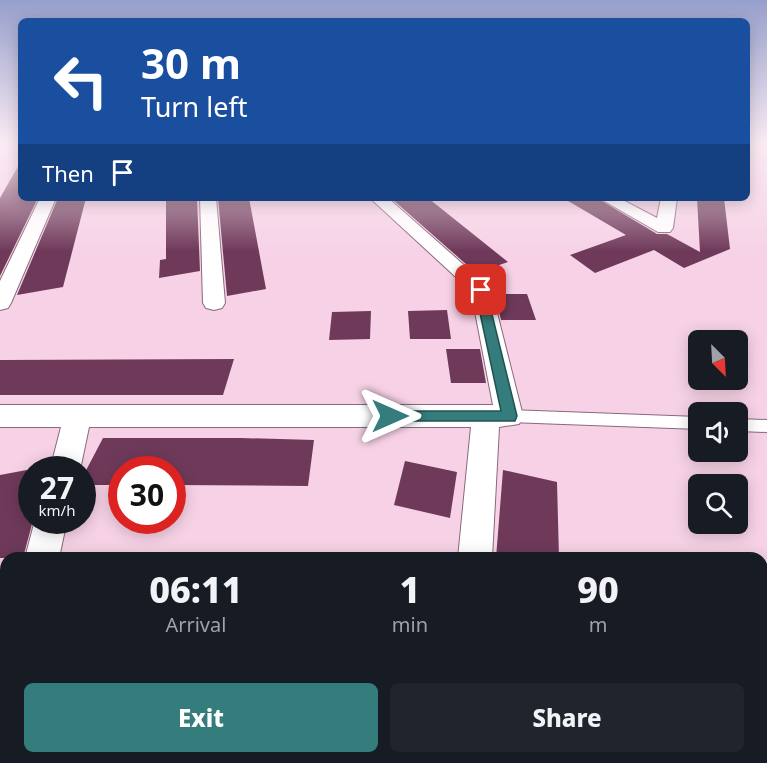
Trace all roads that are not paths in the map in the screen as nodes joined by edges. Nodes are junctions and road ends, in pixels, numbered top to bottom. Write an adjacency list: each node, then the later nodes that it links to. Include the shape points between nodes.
1 (47, 201): 6 (street)
2 (208, 201): 7 (street)
3 (381, 201): 10 (street, via 481,290)
4 (613, 201): 5 (street, via 664,228)
5 (668, 201)
6 (0, 303)
7 (214, 303)
8 (0, 416): 9 (street)
9 (78, 416): 10 (street); 14 (street)
10 (498, 416): 11 (lane); 17 (street)
11 (688, 423)
12 (748, 425): 13 (lane)
13 (767, 426)
14 (68, 456)
15 (48, 534): 16 (street)
16 (43, 552)
17 (476, 552)

